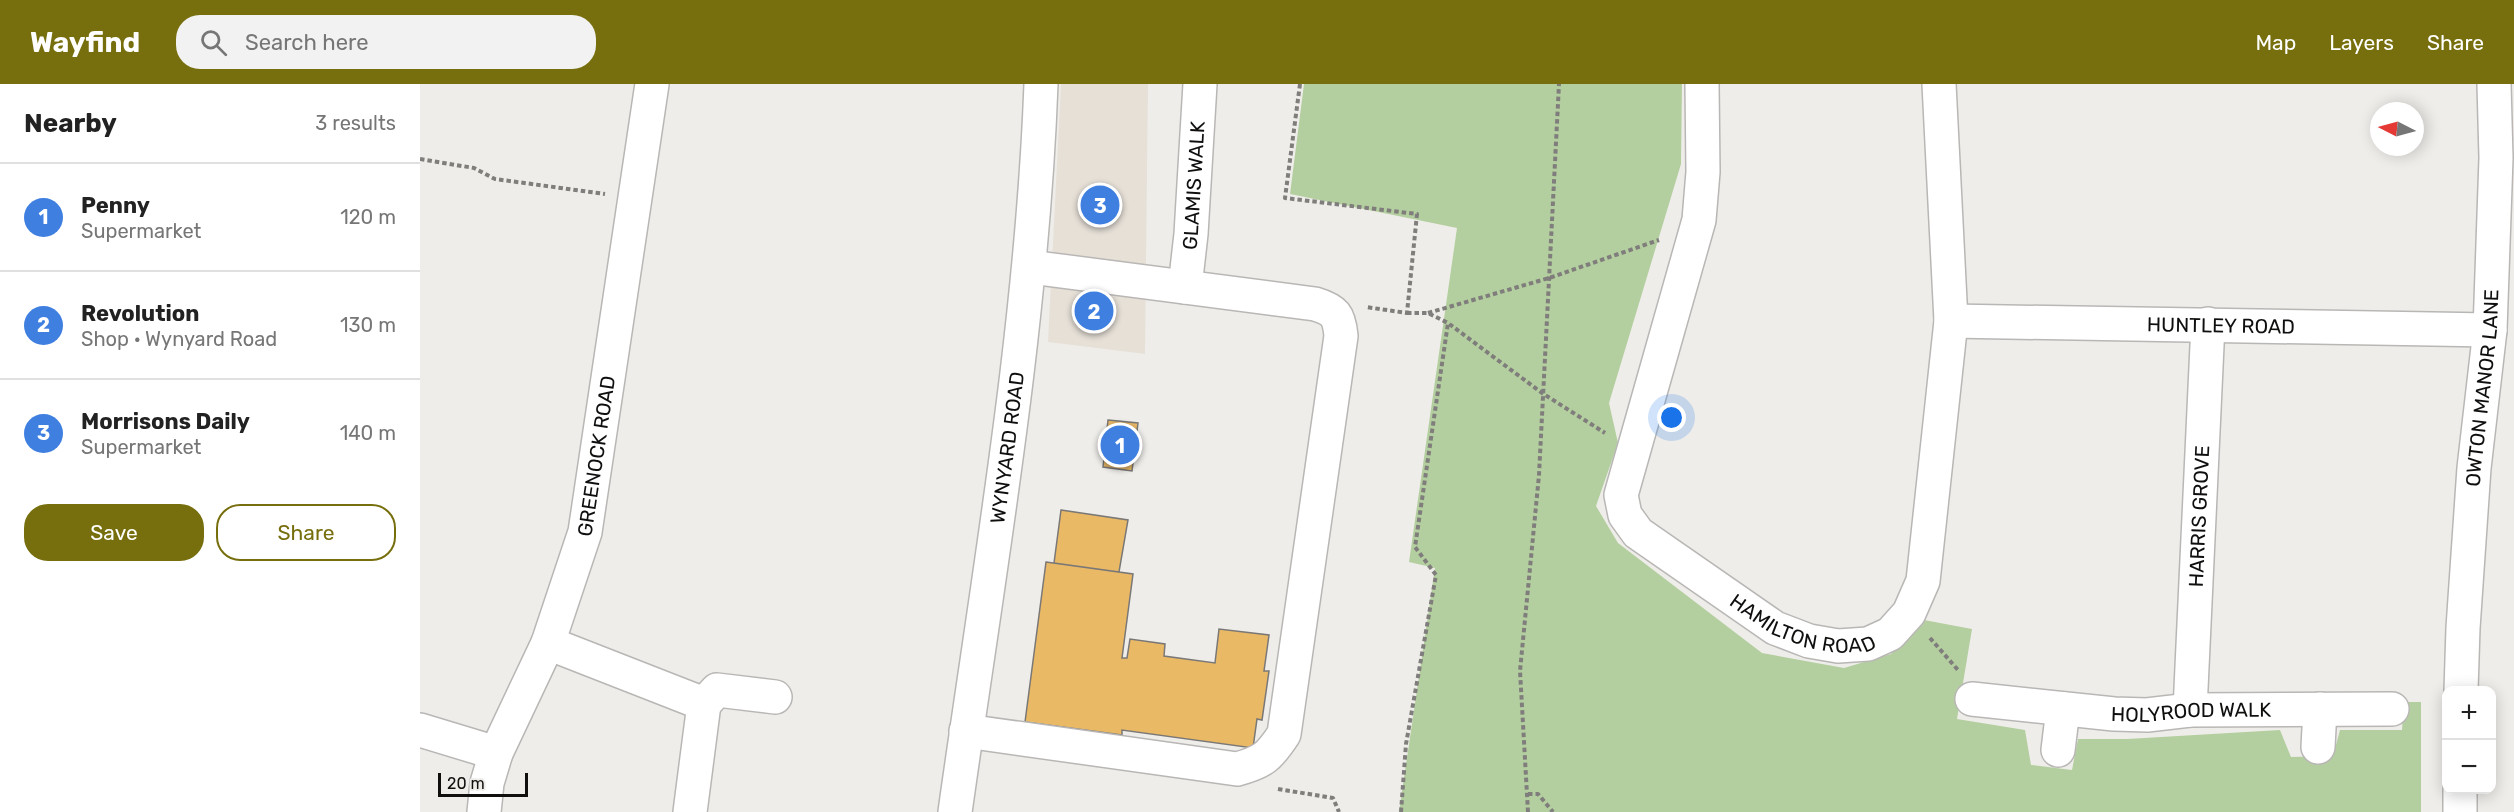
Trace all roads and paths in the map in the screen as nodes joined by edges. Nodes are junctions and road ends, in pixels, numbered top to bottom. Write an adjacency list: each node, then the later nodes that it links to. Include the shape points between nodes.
1 (652, 84): 11 (street, GREENOCK ROAD)
2 (1041, 84): 13 (street, WYNYARD ROAD)
3 (1200, 84): 15 (street, GLAMIS WALK)
4 (1300, 84): 17 (path, via 1285,198 1417,214)
5 (1559, 84): 14 (path)
6 (1702, 84): 12 (street, HAMILTON ROAD, via 1703,172)
7 (1939, 84): 19 (street, HAMILTON ROAD)
8 (2494, 84): 9 (street, OWTON MANOR LANE)
9 (2505, 158): 22 (street, OWTON MANOR LANE)
10 (420, 159): 11 (path, via 474,168 495,179)
11 (635, 198): 26 (street, GREENOCK ROAD, via 585,532)
12 (1697, 228): 14 (path); 24 (street, HAMILTON ROAD)
13 (1030, 267): 15 (street); 36 (street, WYNYARD ROAD)
14 (1549, 278): 18 (path); 23 (path)
15 (1185, 287): 16 (street, via 1315,304)
16 (1333, 312): 17 (path, via 1344,304); 40 (street, via 1339,320 1341,336 1284,734 1272,752)
17 (1407, 313): 18 (path)
18 (1428, 313): 20 (path)
19 (1951, 321): 21 (street, HUNTLEY ROAD); 25 (street, HAMILTON ROAD, via 1923,580)
20 (1448, 323): 23 (path); 47 (path, via 1415,547 1436,575 1406,744)
21 (2208, 324): 22 (street, HUNTLEY ROAD); 34 (street, HARRIS GROVE)
22 (2490, 330): 27 (street, OWTON MANOR LANE, via 2474,468)
23 (1542, 393): 24 (path); 41 (path, via 1539,475 1520,671)
24 (1633, 451): 25 (street, HAMILTON ROAD, via 1621,495 1625,515 1638,533 1775,628 1809,641 1838,646 1868,644 1890,633)
25 (1909, 613): 29 (path)
26 (548, 643): 30 (street); 39 (street, GREENOCK ROAD)
27 (2461, 686)
28 (776, 697): 30 (street, via 717,690)
29 (1978, 700): 31 (street, HOLYROOD WALK)
30 (704, 704): 44 (street)
31 (2063, 709): 34 (street, HOLYROOD WALK, via 2147,715); 38 (street)
32 (2320, 709): 33 (street, HOLYROOD WALK); 34 (street, HOLYROOD WALK); 37 (street)
33 (2392, 709)
34 (2190, 710)
35 (420, 730): 39 (street)
36 (966, 731): 40 (street, via 1237,769); 45 (street, WYNYARD ROAD)
37 (2318, 747)
38 (2058, 750)
39 (496, 753): 43 (street, GREENOCK ROAD)
40 (1254, 764): 46 (path, via 1267,787 1333,798)
41 (1528, 794): 48 (path); 49 (path, via 1538,794)
42 (2460, 794): 50 (street)
43 (484, 812)
44 (690, 812)
45 (955, 812)
46 (1339, 812)
47 (1401, 812)
48 (1528, 812)
49 (1553, 812)
50 (2460, 812)

